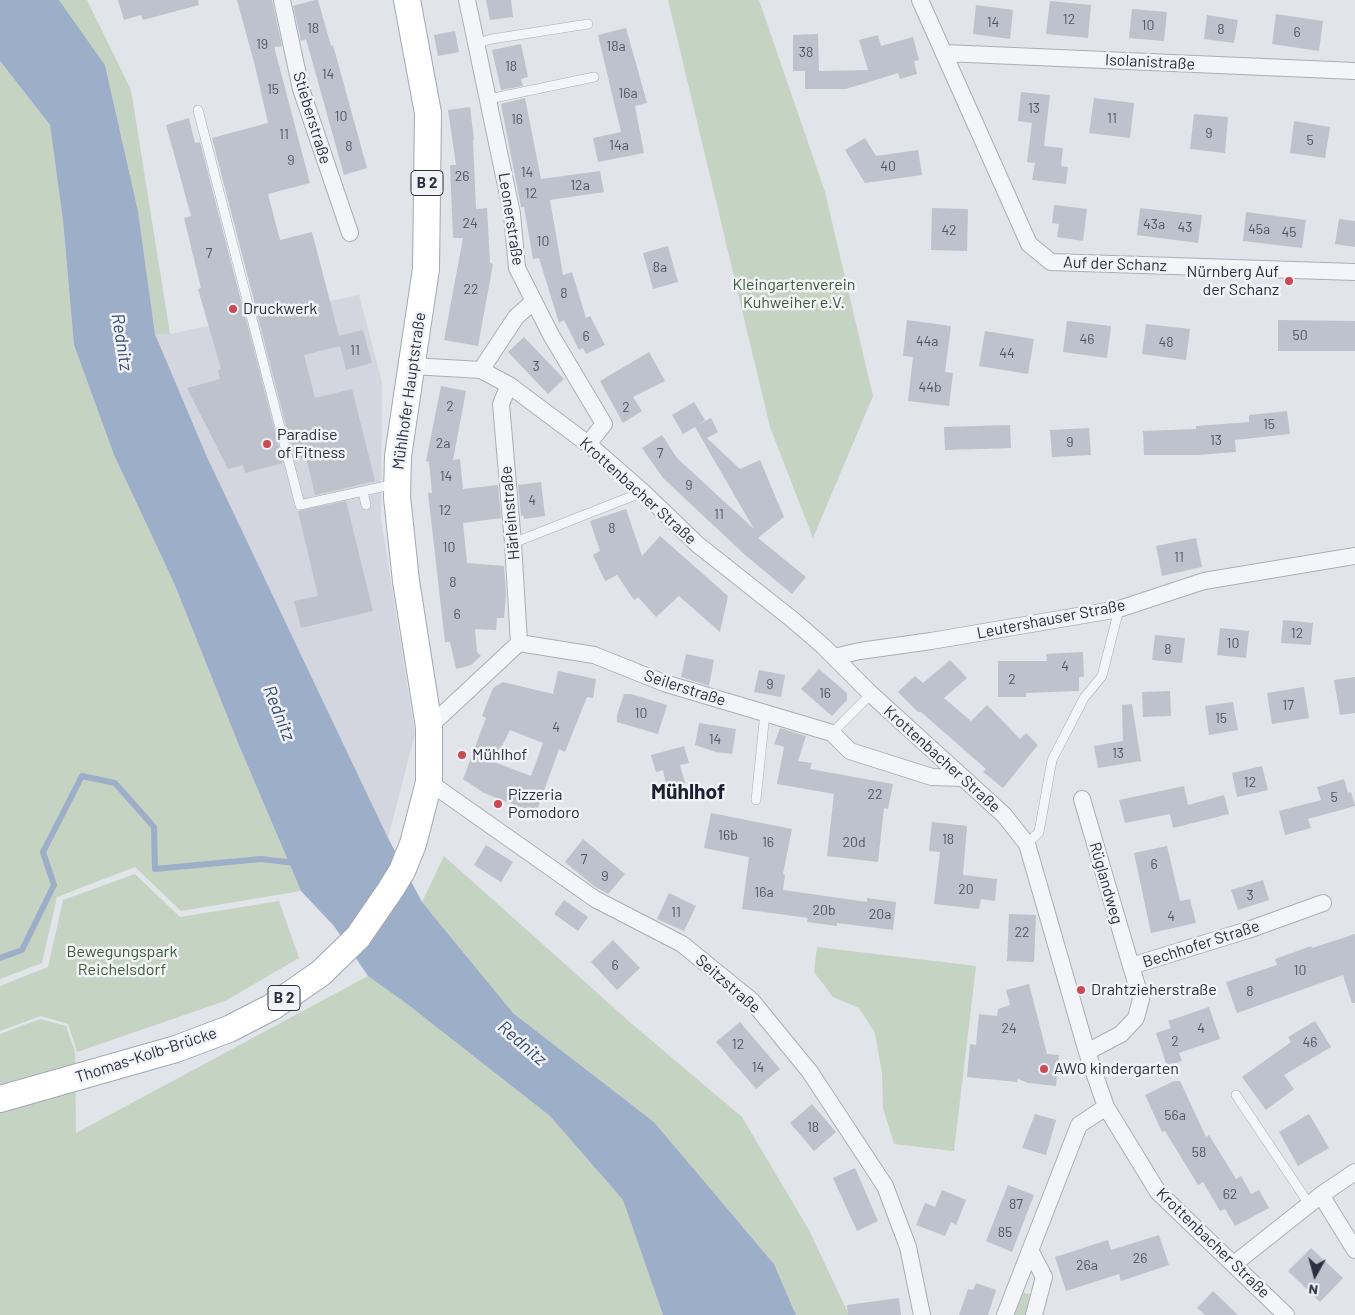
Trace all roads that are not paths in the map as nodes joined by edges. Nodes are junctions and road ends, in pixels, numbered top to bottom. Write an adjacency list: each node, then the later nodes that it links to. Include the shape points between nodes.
1 (282, 0): 12 (street, Stieberstraße, via 301,89)
2 (408, 0): 15 (main road, Mühlhofer Hauptstraße / B 2, via 428,112 426,269)
3 (467, 0): 6 (street, Leonerstraße)
4 (920, 0): 7 (street, Auf der Schanz)
5 (588, 24): 6 (lane)
6 (477, 42): 10 (street, Leonerstraße)
7 (945, 53): 8 (street, Isolanistraße); 13 (street, Auf der Schanz, via 1029,244 1051,262)
8 (1355, 71)
9 (594, 77): 10 (lane)
10 (488, 99): 14 (street, Leonerstraße, via 512,214 517,268)
11 (198, 110): 20 (lane, via 300,505)
12 (350, 233)
13 (1355, 272)
14 (534, 301): 16 (street, via 516,317); 18 (street, Leonerstraße, via 604,424)
15 (412, 366): 16 (street, Krottenbacher Straße); 19 (main road, Mühlhofer Hauptstraße / B 2, via 398,456)
16 (481, 370): 17 (street, Krottenbacher Straße)
17 (509, 385): 18 (street, Krottenbacher Straße); 23 (street, Härleinstraße, via 501,404)
18 (588, 444): 21 (street, Krottenbacher Straße)
19 (397, 484): 20 (lane); 30 (main road, Mühlhofer Hauptstraße / B 2, via 406,581)
20 (363, 492): 22 (lane)
21 (643, 492): 23 (lane); 27 (street, Krottenbacher Straße, via 697,544)
22 (366, 505)
23 (513, 543): 26 (street, Härleinstraße)
24 (1355, 556): 25 (street, Leutershauser Straße, via 1204,581)
25 (1119, 609): 27 (street, Leutershauser Straße); 36 (lane, via 1102,676 1084,698 1052,760 1039,832)
26 (519, 643): 29 (street, Seilerstraße, via 594,655 664,683); 30 (street)
27 (834, 657): 28 (street, Krottenbacher Straße)
28 (871, 694): 31 (lane); 32 (street, Krottenbacher Straße)
29 (765, 713): 31 (street, Seilerstraße); 35 (lane)
30 (429, 727): 33 (main road, Mühlhofer Hauptstraße / B 2)
31 (832, 733): 32 (street, Seilerstraße, via 850,751 932,777)
32 (963, 778): 36 (street, Krottenbacher Straße, via 1004,815)
33 (429, 782): 41 (main road, Thomas-Kolb-Brücke / B 2, via 413,844 402,871 358,937 307,983 272,1007 229,1029 176,1049); 48 (street, Seitzstraße, via 595,900 682,944 752,1000 810,1072 886,1186 908,1247)
34 (1082, 798): 38 (street, Rüglandweg)
35 (756, 800)
36 (1027, 844): 39 (street, Krottenbacher Straße)
37 (1323, 903): 38 (street, Bechhofer Straße)
38 (1131, 966): 39 (street, Bechhofer Straße, via 1142,999 1136,1018 1121,1034)
39 (1087, 1052): 42 (street, Krottenbacher Straße)
40 (1236, 1096): 44 (lane)
41 (0, 1099)
42 (1106, 1107): 45 (street, via 1078,1124); 47 (street, Krottenbacher Straße, via 1158,1192)
43 (1355, 1172): 44 (street)
44 (1315, 1200): 46 (street); 47 (street)
45 (1030, 1250): 49 (street); 50 (street, via 1044,1277)
46 (1355, 1250)
47 (1234, 1264): 51 (street, Krottenbacher Straße)
48 (922, 1315)
49 (1005, 1315)
50 (1034, 1315)
51 (1286, 1315)

